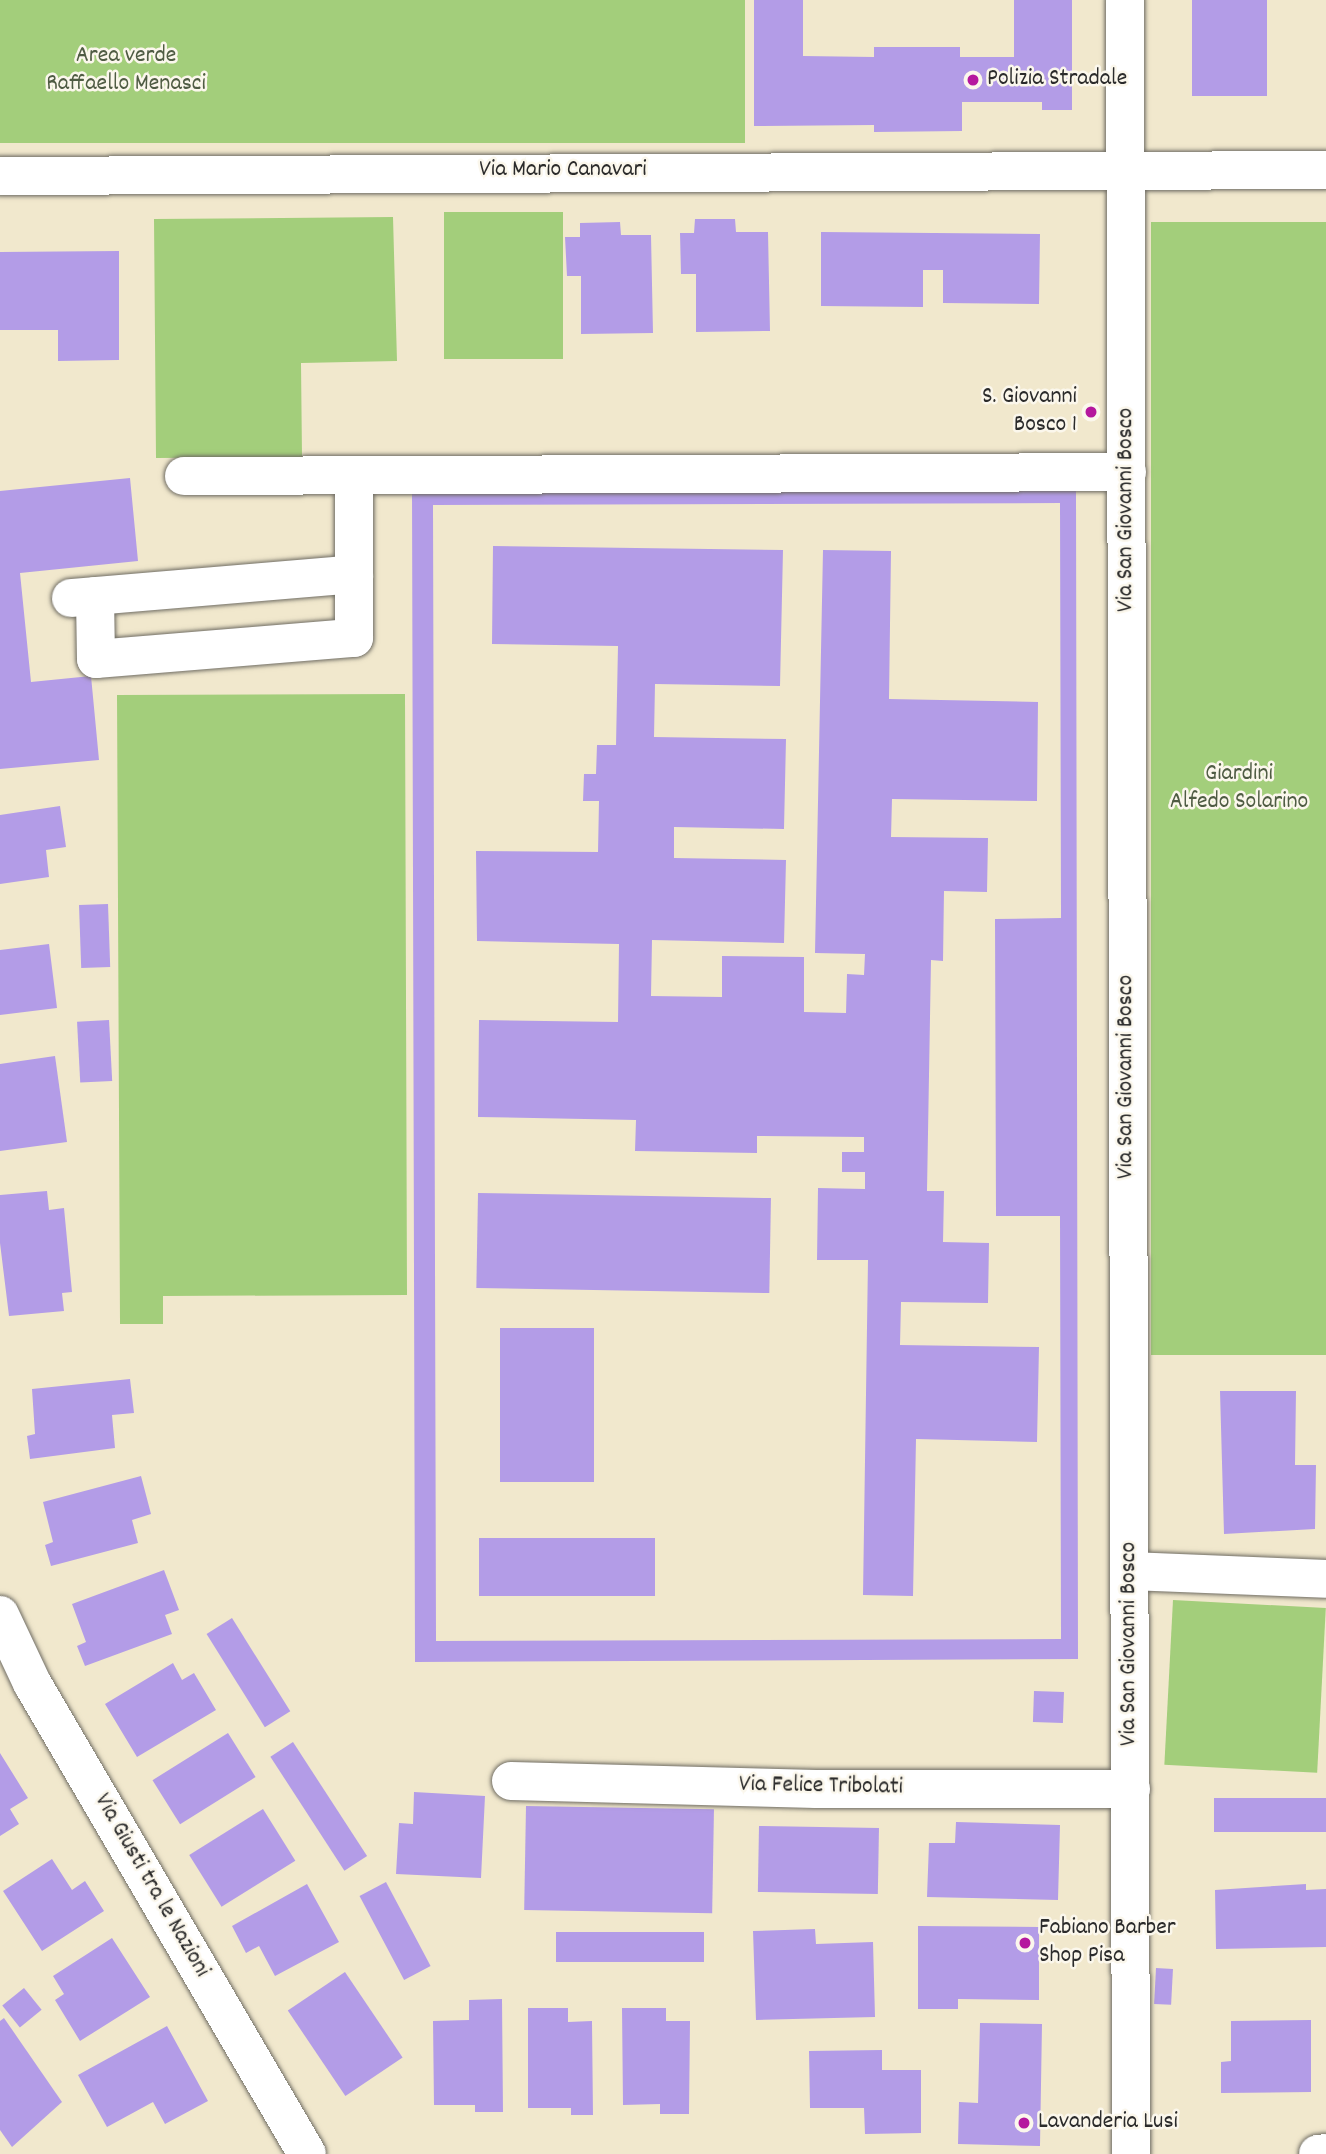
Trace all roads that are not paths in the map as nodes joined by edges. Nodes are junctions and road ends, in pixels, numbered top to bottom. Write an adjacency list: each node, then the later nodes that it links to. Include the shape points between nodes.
1 (1125, 0): 2 (street, Via San Giovanni Bosco)
2 (1125, 169): 3 (street, Via Mario Canavari); 4 (street, Via Mario Canavari); 5 (street, Via San Giovanni Bosco)
3 (1326, 170)
4 (0, 176)
5 (1127, 472): 7 (street); 9 (street, Via San Giovanni Bosco)
6 (184, 476): 7 (street)
7 (354, 476): 8 (street)
8 (354, 574): 8 (street, via 354,638 96,659 83,597)
9 (1130, 1572): 10 (street); 13 (street, Via San Giovanni Bosco)
10 (1326, 1579)
11 (0, 1615): 15 (street, Via Giusti tra le Nazioni, via 32,1683)
12 (511, 1781): 13 (street, Via Felice Tribolati, via 816,1789)
13 (1130, 1789): 16 (street, Via San Giovanni Bosco)
14 (1326, 2153): 17 (street)
15 (307, 2154)
16 (1131, 2154)
17 (1318, 2154)

